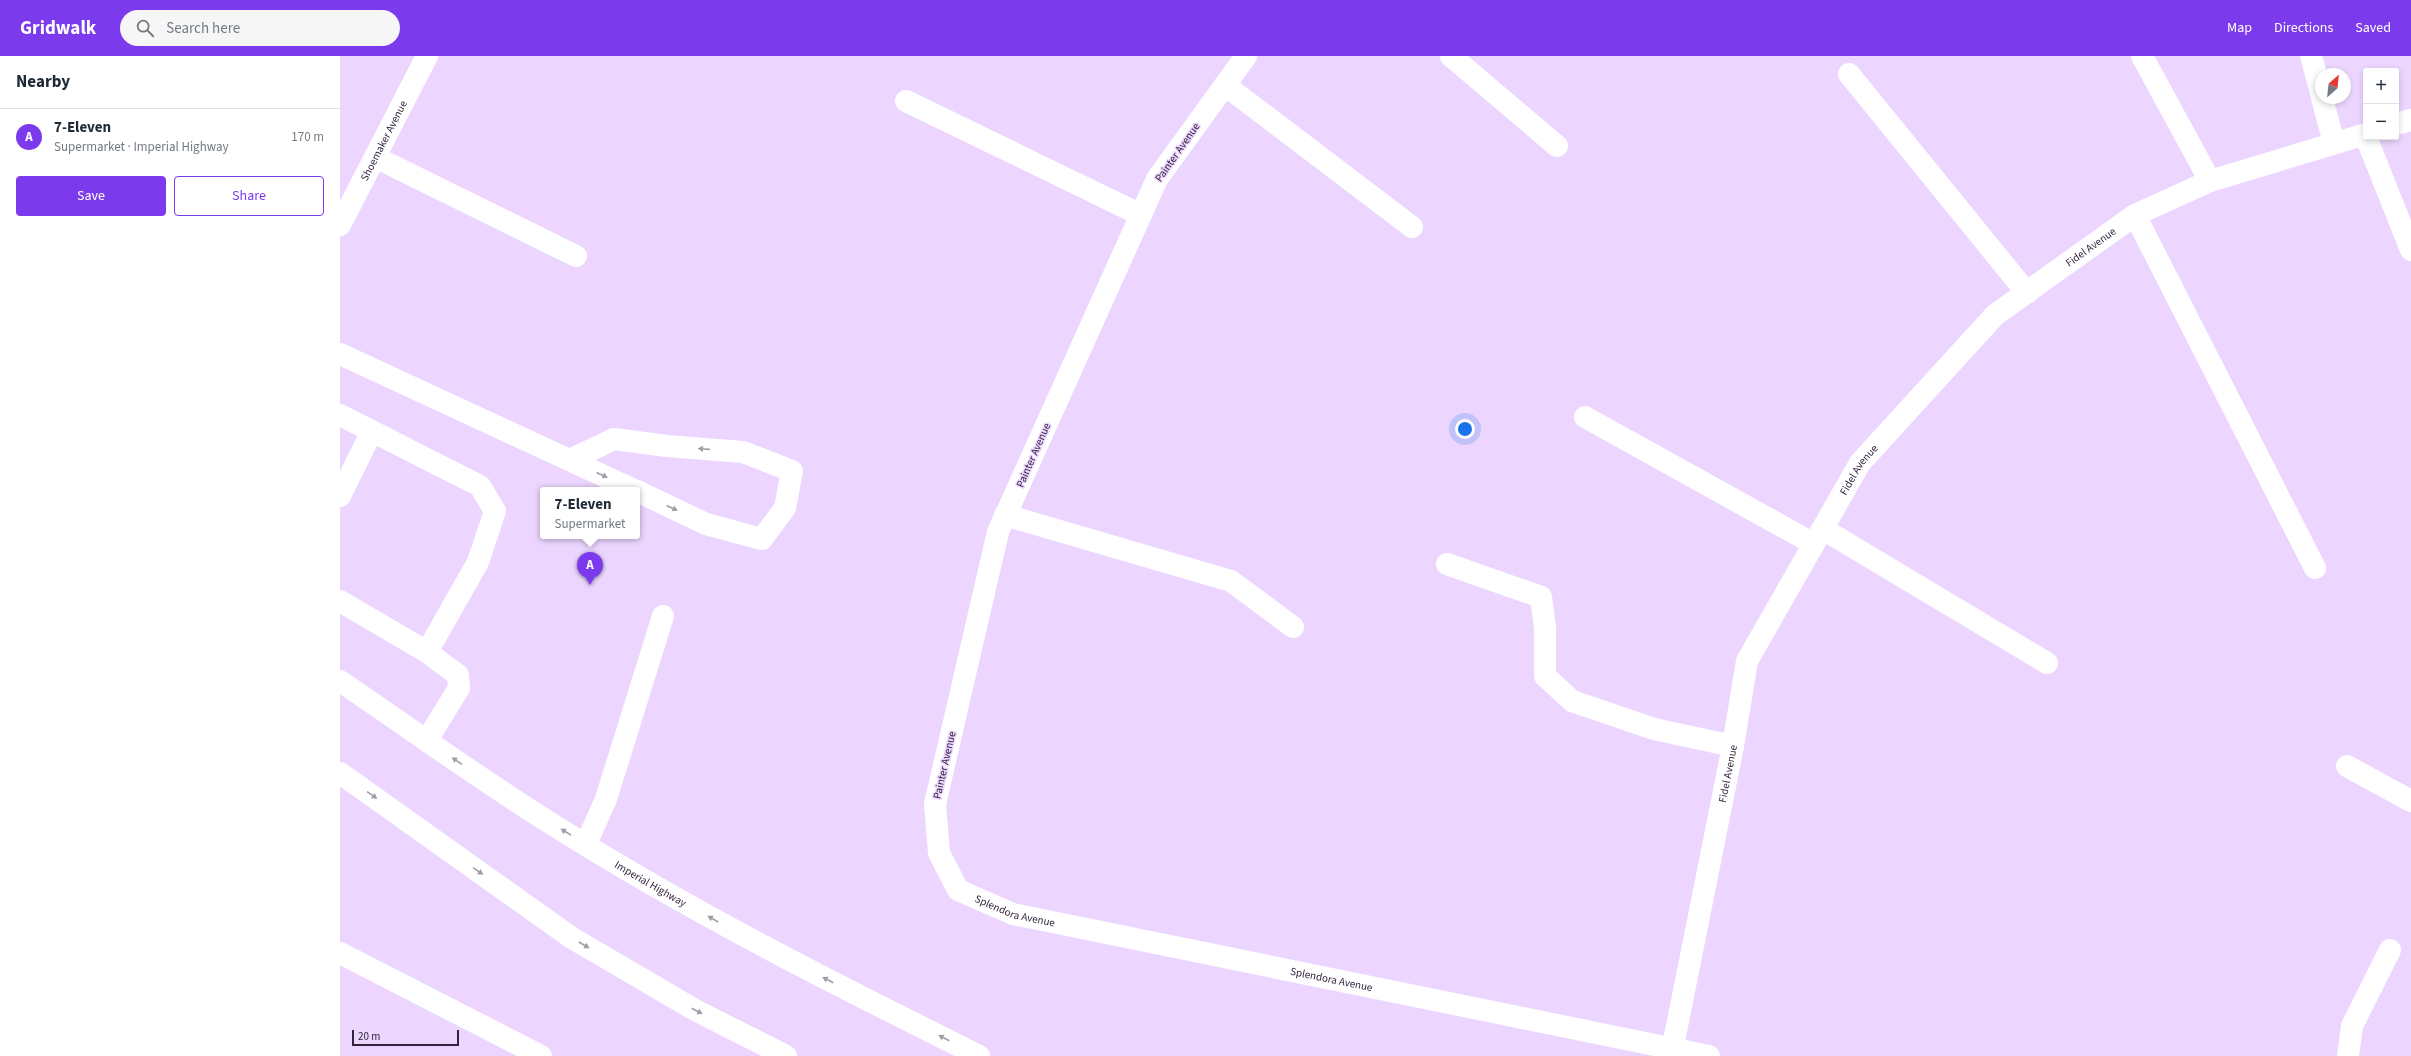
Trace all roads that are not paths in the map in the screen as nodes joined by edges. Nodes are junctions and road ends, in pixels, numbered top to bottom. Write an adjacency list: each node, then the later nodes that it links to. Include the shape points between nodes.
1 (427, 56): 17 (street, Shoemaker Avenue)
2 (1246, 56): 8 (street, Painter Avenue)
3 (1451, 56): 16 (street)
4 (2142, 56): 18 (street)
5 (2311, 56): 6 (street)
6 (2315, 71)
7 (1849, 74): 25 (street)
8 (1225, 84): 19 (street, Painter Avenue, via 1157,179); 22 (street)
9 (906, 102): 19 (street)
10 (2324, 104): 15 (street)
11 (2411, 120): 12 (street)
12 (2399, 123)
13 (2363, 136): 15 (street, Fidel Avenue)
14 (2368, 140): 23 (street)
15 (2334, 143): 18 (street, Fidel Avenue)
16 (1557, 146)
17 (375, 157): 21 (street, Shoemaker Avenue); 24 (street)
18 (2210, 181): 20 (street, Fidel Avenue)
19 (1141, 215): 34 (street, Painter Avenue)
20 (2135, 215): 25 (street, Fidel Avenue); 37 (street)
21 (340, 225)
22 (1412, 227)
23 (2411, 250)
24 (576, 256)
25 (2027, 293): 35 (street, Fidel Avenue, via 1995,315 1860,463)
26 (340, 354): 30 (street)
27 (340, 415): 29 (street)
28 (1585, 417): 35 (street)
29 (372, 431): 33 (street); 41 (street, via 480,486 495,511 478,562)
30 (570, 460): 31 (street, one-way to 31); 32 (street, one-way to 30, via 706,524 762,539 785,508 792,471 743,452 614,439)
31 (628, 487)
32 (640, 492)
33 (340, 496)
34 (1006, 515): 40 (street, via 1231,581); 50 (street, Painter Avenue, via 998,532 935,804 939,853)
35 (1818, 536): 42 (street); 45 (street, Fidel Avenue, via 1748,661)
36 (1447, 564): 45 (street, via 1541,597 1545,628 1545,676 1572,701 1654,730)
37 (2314, 568)
38 (340, 601): 41 (street)
39 (663, 616): 49 (street, via 606,799)
40 (1293, 627)
41 (427, 652): 44 (street, via 458,675 459,688)
42 (2047, 663)
43 (340, 681): 44 (street, Imperial Highway)
44 (427, 740): 49 (street, Imperial Highway, one-way to 44, via 544,820)
45 (1733, 746): 53 (street, Fidel Avenue)
46 (2347, 766): 48 (street)
47 (340, 773): 55 (street, one-way to 55, via 572,938 695,1010)
48 (2411, 802)
49 (586, 844): 56 (street, Imperial Highway, one-way to 49, via 757,944)
50 (958, 890): 53 (street, Splendora Avenue, via 1013,914)
51 (2390, 950): 58 (street, via 2352,1026)
52 (340, 953): 54 (street)
53 (1671, 1052): 57 (street, Splendora Avenue)
54 (541, 1056)
55 (786, 1056)
56 (978, 1056)
57 (1709, 1056)
58 (2348, 1056)

